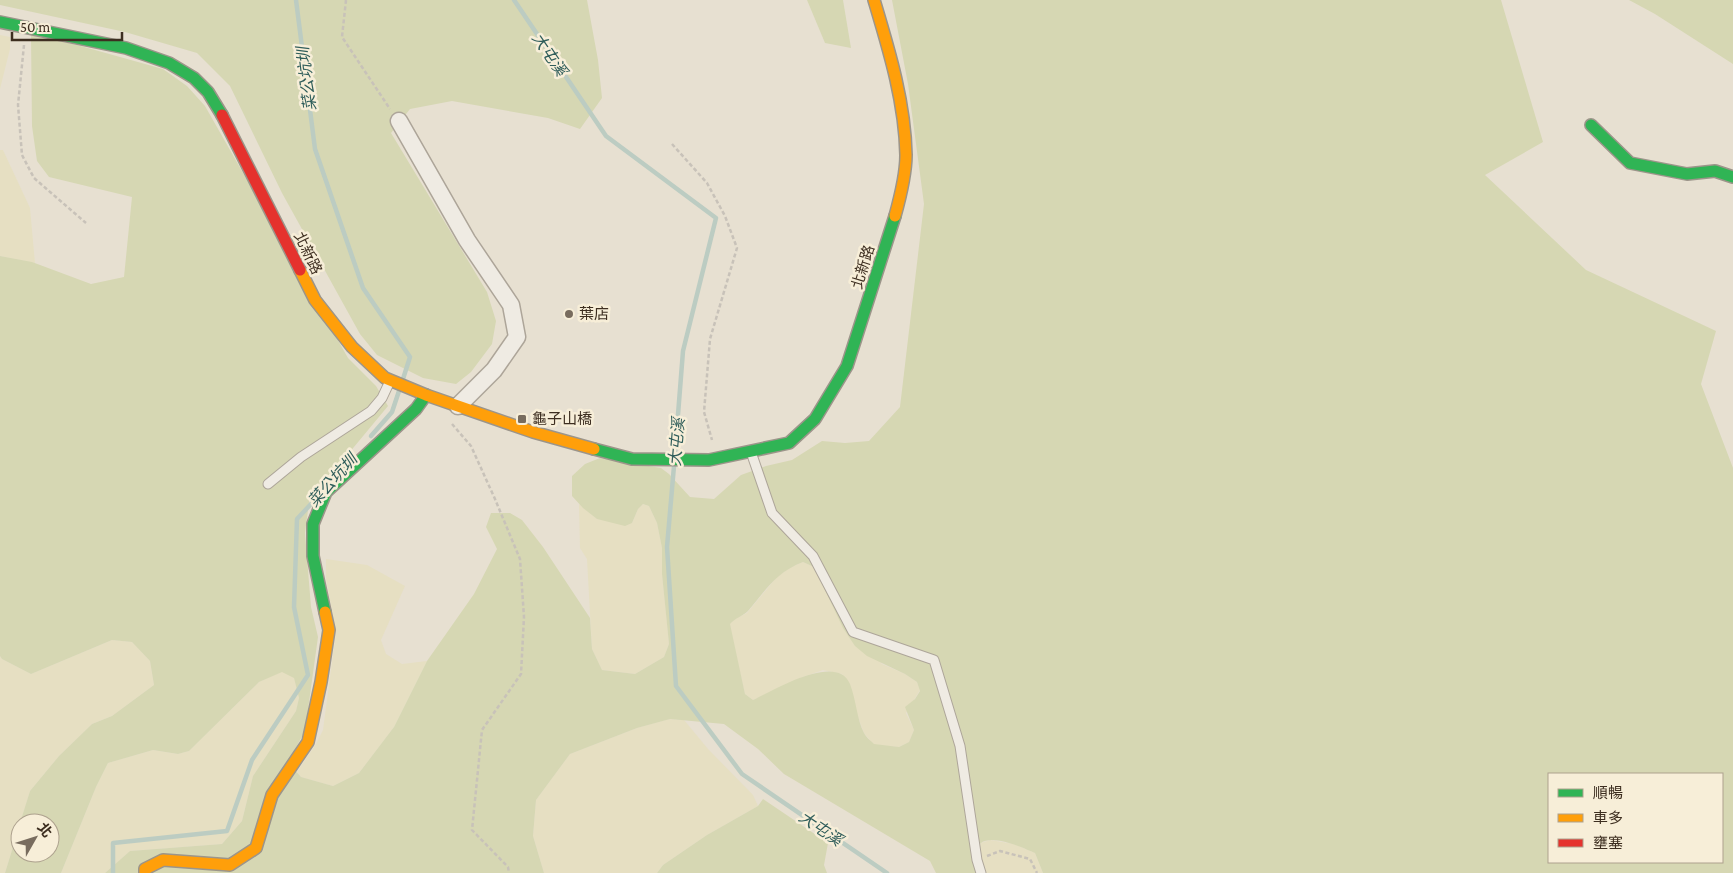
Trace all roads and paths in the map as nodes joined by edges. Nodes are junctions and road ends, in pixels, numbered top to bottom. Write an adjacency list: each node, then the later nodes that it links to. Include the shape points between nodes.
1 (346, 0): 5 (path, via 342,37)
2 (874, 0): 14 (main road, 北新路, via 890,54 906,156 899,203 847,366 815,419 789,443)
3 (0, 22): 4 (main road, 北新路)
4 (26, 27): 9 (path, via 18,105 22,155 34,178); 10 (main road, 北新路, via 126,48 168,63 194,78 208,92 229,128 314,300 352,347)
5 (399, 122): 12 (street, via 467,240 511,305 517,337 494,370)
6 (1591, 125): 8 (main road, via 1630,162 1687,174 1714,171)
7 (672, 144): 13 (path, via 707,183 725,216 737,248 710,339 704,412)
8 (1733, 176)
9 (86, 223)
10 (390, 381): 11 (main road, 北新路); 15 (lane, via 371,411 301,457)
11 (421, 393): 12 (main road, 北新路); 17 (main road, via 416,409 326,492 314,524 313,556 328,630 322,682 308,742 272,795 256,848 230,865 163,860 145,869)
12 (453, 413): 14 (main road, 北新路, via 632,459 709,460); 18 (path, via 496,499 520,559 524,617 521,674 482,730 472,830 508,867)
13 (713, 441)
14 (751, 451): 16 (lane, via 772,513 813,556 853,632 934,660 960,746)
15 (268, 484)
16 (977, 860): 19 (lane); 20 (path, via 1000,851 1030,859)
17 (145, 873)
18 (509, 873)
19 (981, 873)
20 (1037, 873)

